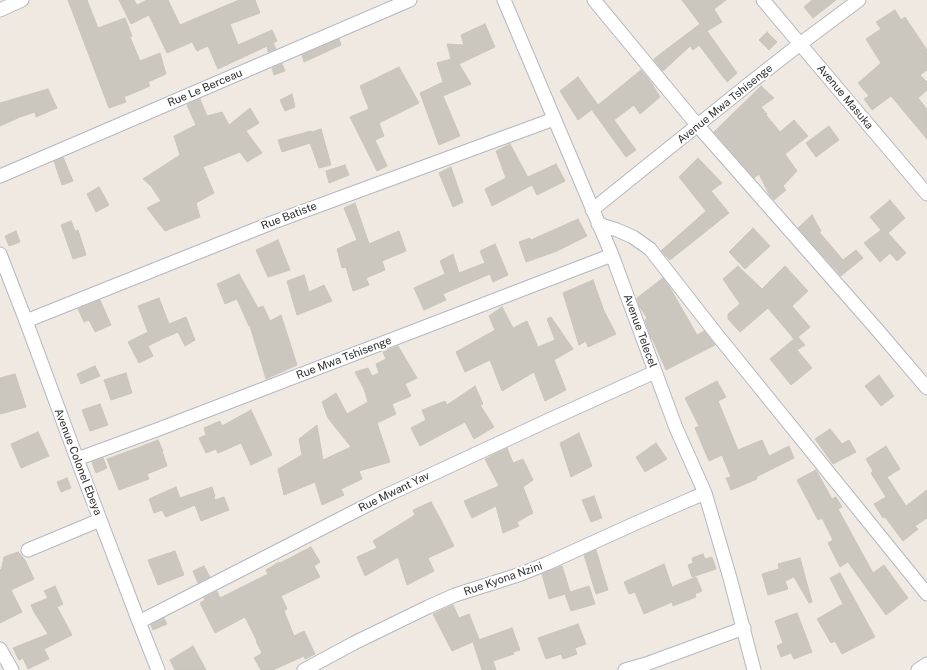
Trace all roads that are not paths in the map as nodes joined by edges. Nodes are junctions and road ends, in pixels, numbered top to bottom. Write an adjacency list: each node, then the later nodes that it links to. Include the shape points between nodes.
1 (22, 0): 7 (street)
2 (410, 0): 11 (street, Rue Le Berceau)
3 (504, 0): 9 (street, Avenue Telecel)
4 (594, 0): 10 (street)
5 (763, 0): 8 (street, Avenue Masuka)
6 (859, 0): 8 (street, Avenue Mwa Tshisenge)
7 (0, 10)
8 (800, 44): 10 (street, Avenue Mwa Tshisenge); 12 (street, Avenue Masuka)
9 (554, 118): 13 (street, Avenue Telecel); 17 (street, Rue Batiste, via 274,222)
10 (698, 126): 13 (street, Avenue Mwa Tshisenge); 19 (street)
11 (0, 176)
12 (927, 194)
13 (592, 210): 14 (street, Avenue Telecel)
14 (598, 224): 16 (street, Avenue Telecel); 24 (street, via 633,237 650,249)
15 (0, 254): 17 (street, Avenue Colonel Ebeya)
16 (612, 255): 18 (street, Avenue Telecel); 20 (street, Rue Mwa Tshisenge)
17 (26, 321): 20 (street, Avenue Colonel Ebeya)
18 (654, 372): 21 (street, Avenue Telecel); 25 (street, Rue Mwant Yav, via 383,497)
19 (927, 388)
20 (77, 460): 22 (street, Avenue Colonel Ebeya)
21 (705, 493): 26 (street, Avenue Telecel); 31 (street, Rue Kyona Nzini, via 548,563 428,607)
22 (100, 520): 23 (street); 25 (street, Avenue Colonel Ebeya)
23 (28, 550)
24 (927, 594)
25 (139, 622): 30 (street, Avenue Colonel Ebeya)
26 (744, 628): 32 (street); 33 (street, Avenue Telecel)
27 (0, 649): 29 (street)
28 (927, 664): 34 (street)
29 (12, 670)
30 (158, 670)
31 (304, 670)
32 (625, 670)
33 (754, 670)
34 (918, 670)

